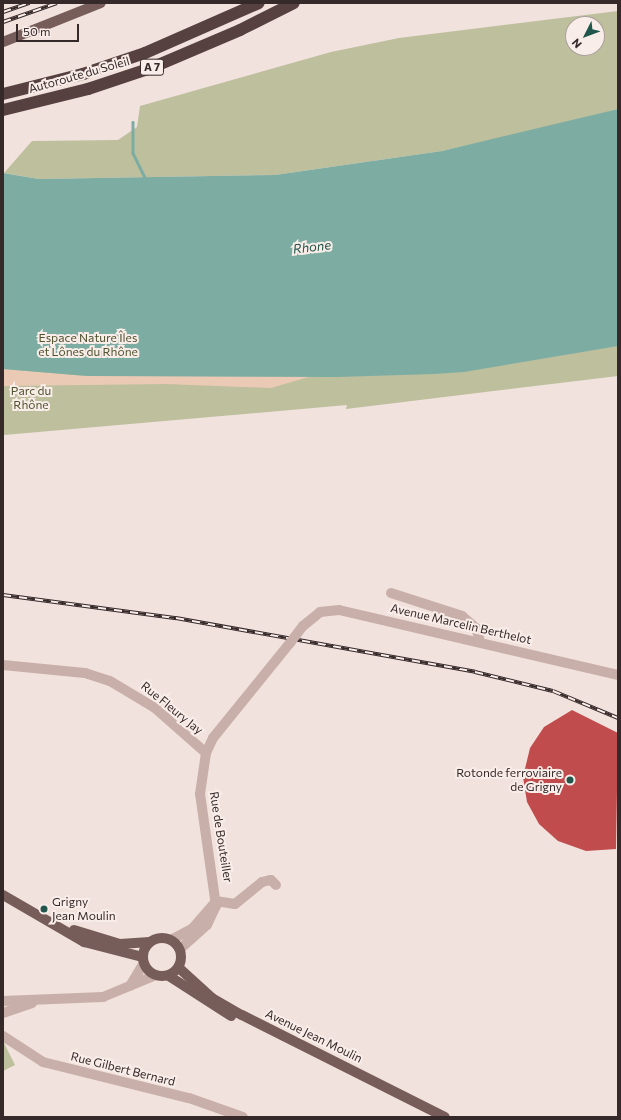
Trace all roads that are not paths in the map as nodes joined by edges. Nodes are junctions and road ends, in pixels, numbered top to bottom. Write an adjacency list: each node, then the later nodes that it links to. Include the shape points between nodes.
1 (101, 3): 4 (main road)
2 (259, 3): 5 (highway, Autoroute du Soleil / A 7, via 145,53 83,74)
3 (294, 3): 6 (highway, Autoroute du Soleil / A 7, via 234,33 151,68 88,89)
4 (3, 42)
5 (3, 94)
6 (3, 110)
7 (391, 593): 8 (street, via 462,616 476,628)
8 (480, 641): 10 (street, Avenue Marcelin Berthelot); 11 (street, Avenue Marcelin Berthelot, bridge, via 339,610 320,612 304,626)
9 (3, 665): 12 (street, Rue Fleury Jay, via 86,673 110,681 156,708)
10 (618, 675)
11 (244, 699): 12 (street, Rue de Bouteiller, via 217,732)
12 (206, 753): 15 (street, Rue de Bouteiller, via 200,794)
13 (276, 885): 15 (street, via 271,880 262,882 235,904)
14 (3, 895): 16 (main road)
15 (216, 901): 17 (street, Rue de Bouteiller, via 192,929); 19 (street, Rue de Bouteiller, via 211,920)
16 (58, 924): 18 (main road, via 120,944); 20 (main road, via 84,942)
17 (171, 940): 18 (main road, via 160,938); 19 (main road)
18 (150, 942): 20 (main road)
19 (180, 948): 21 (main road)
20 (143, 960): 22 (main road); 24 (street)
21 (179, 968): 23 (main road); 31 (main road, Avenue Jean Moulin, via 212,998)
22 (156, 975): 23 (main road); 24 (street)
23 (169, 976): 30 (main road, Avenue Jean Moulin, via 218,1010 348,1072)
24 (130, 986): 26 (street, via 103,997)
25 (3, 1002): 26 (street)
26 (34, 1002): 27 (street)
27 (3, 1013)
28 (3, 1036): 29 (street, Rue Gilbert Bernard, via 43,1062 189,1098)
29 (243, 1117)
30 (431, 1117)
31 (445, 1117)

